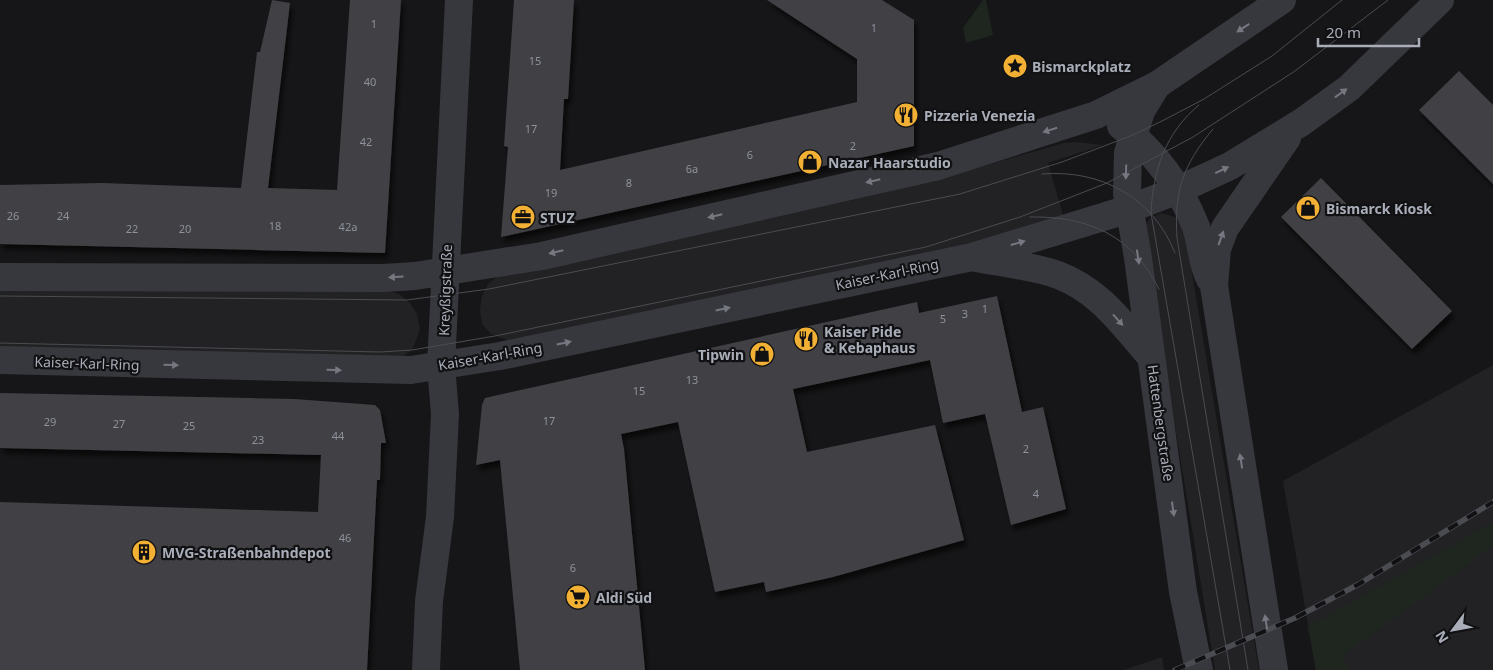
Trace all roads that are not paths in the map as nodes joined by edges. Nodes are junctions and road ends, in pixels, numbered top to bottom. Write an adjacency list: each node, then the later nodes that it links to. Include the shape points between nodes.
1 (459, 0): 11 (street, Kreyßigstraße)
2 (1282, 0): 4 (street, one-way to 4)
3 (1438, 3): 6 (street, one-way to 3, via 1349,88)
4 (1157, 85): 5 (street); 7 (street, via 1141,111)
5 (1096, 116): 7 (street, via 1108,119); 11 (street, one-way to 11, via 938,166 542,256)
6 (1302, 122): 8 (street, one-way to 6, via 1230,166); 13 (street, one-way to 6, via 1217,249 1225,228 1282,143)
7 (1133, 135): 8 (street, via 1156,158); 9 (street, one-way to 9, via 1126,174)
8 (1178, 190): 9 (street); 13 (street, via 1196,228 1203,264)
9 (1129, 209): 10 (street, one-way to 9); 14 (street, one-way to 14)
10 (972, 257): 14 (street, Hattenbergstraße, one-way to 14, via 1057,274 1083,287 1101,300); 16 (street, Kaiser-Karl-Ring, one-way to 10)
11 (445, 271): 12 (street, one-way to 12, via 384,278); 16 (street, Kreyßigstraße)
12 (0, 277)
13 (1214, 286): 19 (street, one-way to 13)
14 (1151, 357): 18 (street, Hattenbergstraße, one-way to 18, via 1183,592)
15 (0, 360): 16 (street, Kaiser-Karl-Ring, one-way to 16, via 380,371)
16 (441, 366): 17 (street, Kreyßigstraße, via 446,414)
17 (426, 670)
18 (1199, 670)
19 (1274, 670)

